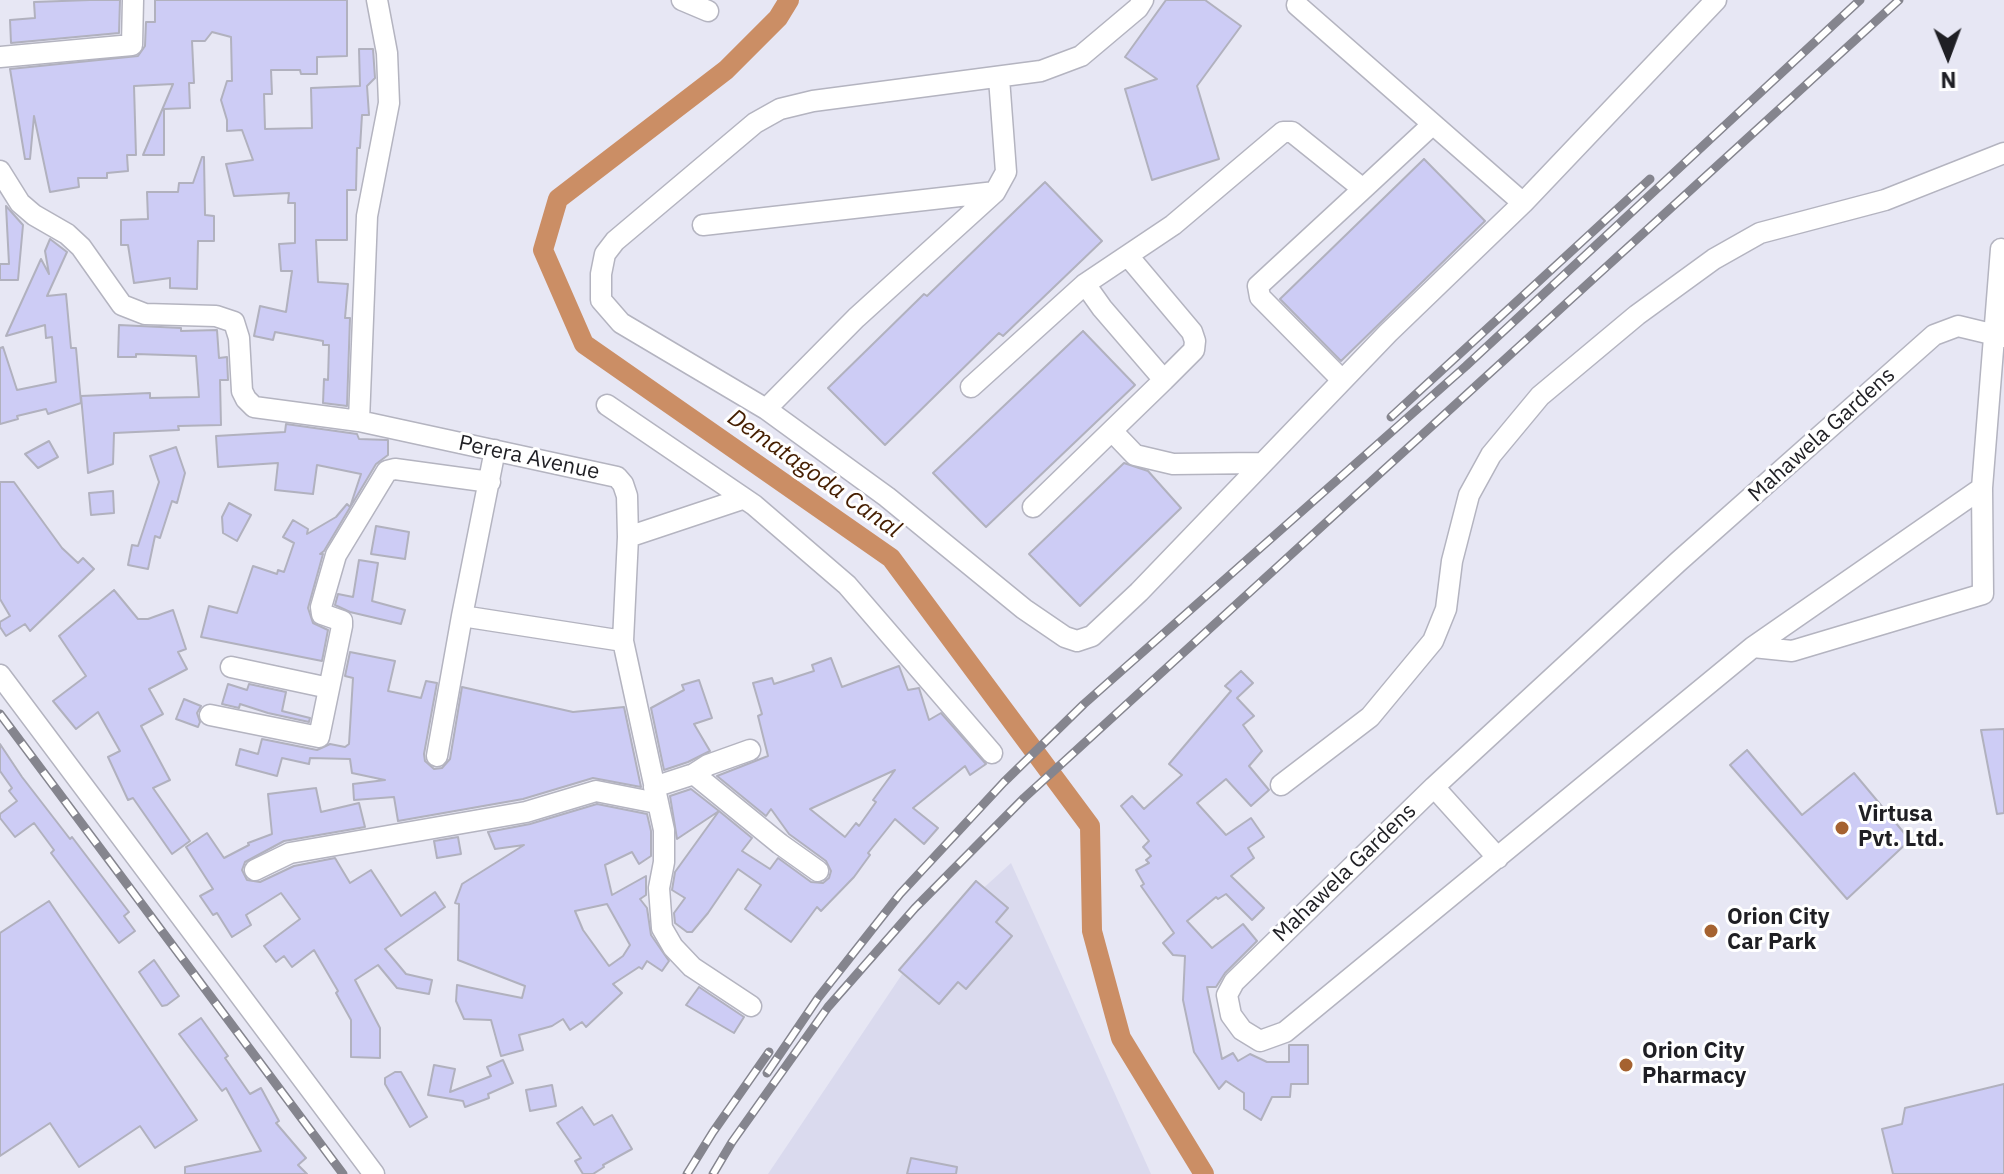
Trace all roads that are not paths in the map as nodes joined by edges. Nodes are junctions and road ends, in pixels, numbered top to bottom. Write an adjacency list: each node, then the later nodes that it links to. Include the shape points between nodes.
1 (133, 0): 8 (street, via 132,45)
2 (377, 0): 26 (street, via 389,103 367,216)
3 (682, 0): 7 (street)
4 (1143, 0): 9 (street, via 1081,56 1041,71)
5 (1716, 0): 15 (street)
6 (1297, 5): 10 (street)
7 (708, 11)
8 (0, 57)
9 (999, 78): 14 (street, via 1006,172); 25 (street, via 780,109 755,123 605,254 601,300 621,323)
10 (1433, 124): 13 (street); 15 (street)
11 (2004, 153): 46 (street, via 1885,200 1760,233 1637,315 1540,396 1491,455 1469,495 1446,609 1433,641 1370,717)
12 (0, 171): 26 (street, Perera Avenue, via 20,203 81,247 122,305 145,314 216,316 234,322 242,391 254,407)
13 (1363, 189): 18 (street, via 1292,132 1283,132); 22 (street, via 1258,286 1260,297)
14 (995, 192): 16 (street); 25 (street, via 856,318)
15 (1523, 203): 22 (street)
16 (703, 225)
17 (2001, 249): 20 (street)
18 (1128, 256): 19 (street); 21 (street, via 1195,341 1194,350)
19 (1085, 284): 21 (street); 23 (street)
20 (2000, 336): 31 (street); 47 (street, Mahawela Gardens, via 1958,326 1934,335)
21 (1164, 380): 27 (street)
22 (1342, 380): 29 (street)
23 (971, 387)
24 (607, 405): 32 (street)
25 (766, 409): 29 (street, via 887,497 1024,609 1077,641 1092,636 1139,592)
26 (359, 421): 28 (street, Perera Avenue)
27 (1112, 431): 29 (street, via 1135,455 1173,464); 33 (street)
28 (495, 450): 30 (street); 34 (street, Perera Avenue, via 617,477 627,496)
29 (1260, 463)
30 (490, 482): 35 (street); 40 (street, via 387,471 336,555 321,607 322,614 342,621)
31 (1982, 488): 37 (street, Mahawela Gardens); 37 (street, via 1983,594 1792,651)
32 (742, 499): 34 (street); 43 (street, via 847,585)
33 (1033, 507)
34 (628, 537): 36 (street, Perera Avenue)
35 (462, 616): 36 (street); 44 (street)
36 (623, 641): 48 (street, Perera Avenue)
37 (1753, 647): 49 (street, Mahawela Gardens)
38 (231, 667): 40 (street)
39 (0, 675): 53 (street)
40 (329, 688): 41 (street, via 319,737)
41 (210, 715)
42 (750, 750): 45 (street)
43 (992, 753)
44 (437, 756)
45 (694, 774): 48 (street); 51 (street)
46 (1281, 785)
47 (1434, 787): 49 (street); 49 (street, Mahawela Gardens, via 1234,982 1227,995 1231,1015 1242,1030 1260,1041 1285,1032)
48 (655, 795): 50 (street, via 596,791 526,812 290,853); 52 (street, Perera Avenue, via 664,830 662,928 692,967)
49 (1498, 858)
50 (255, 870)
51 (818, 871)
52 (751, 1006)
53 (374, 1174)

